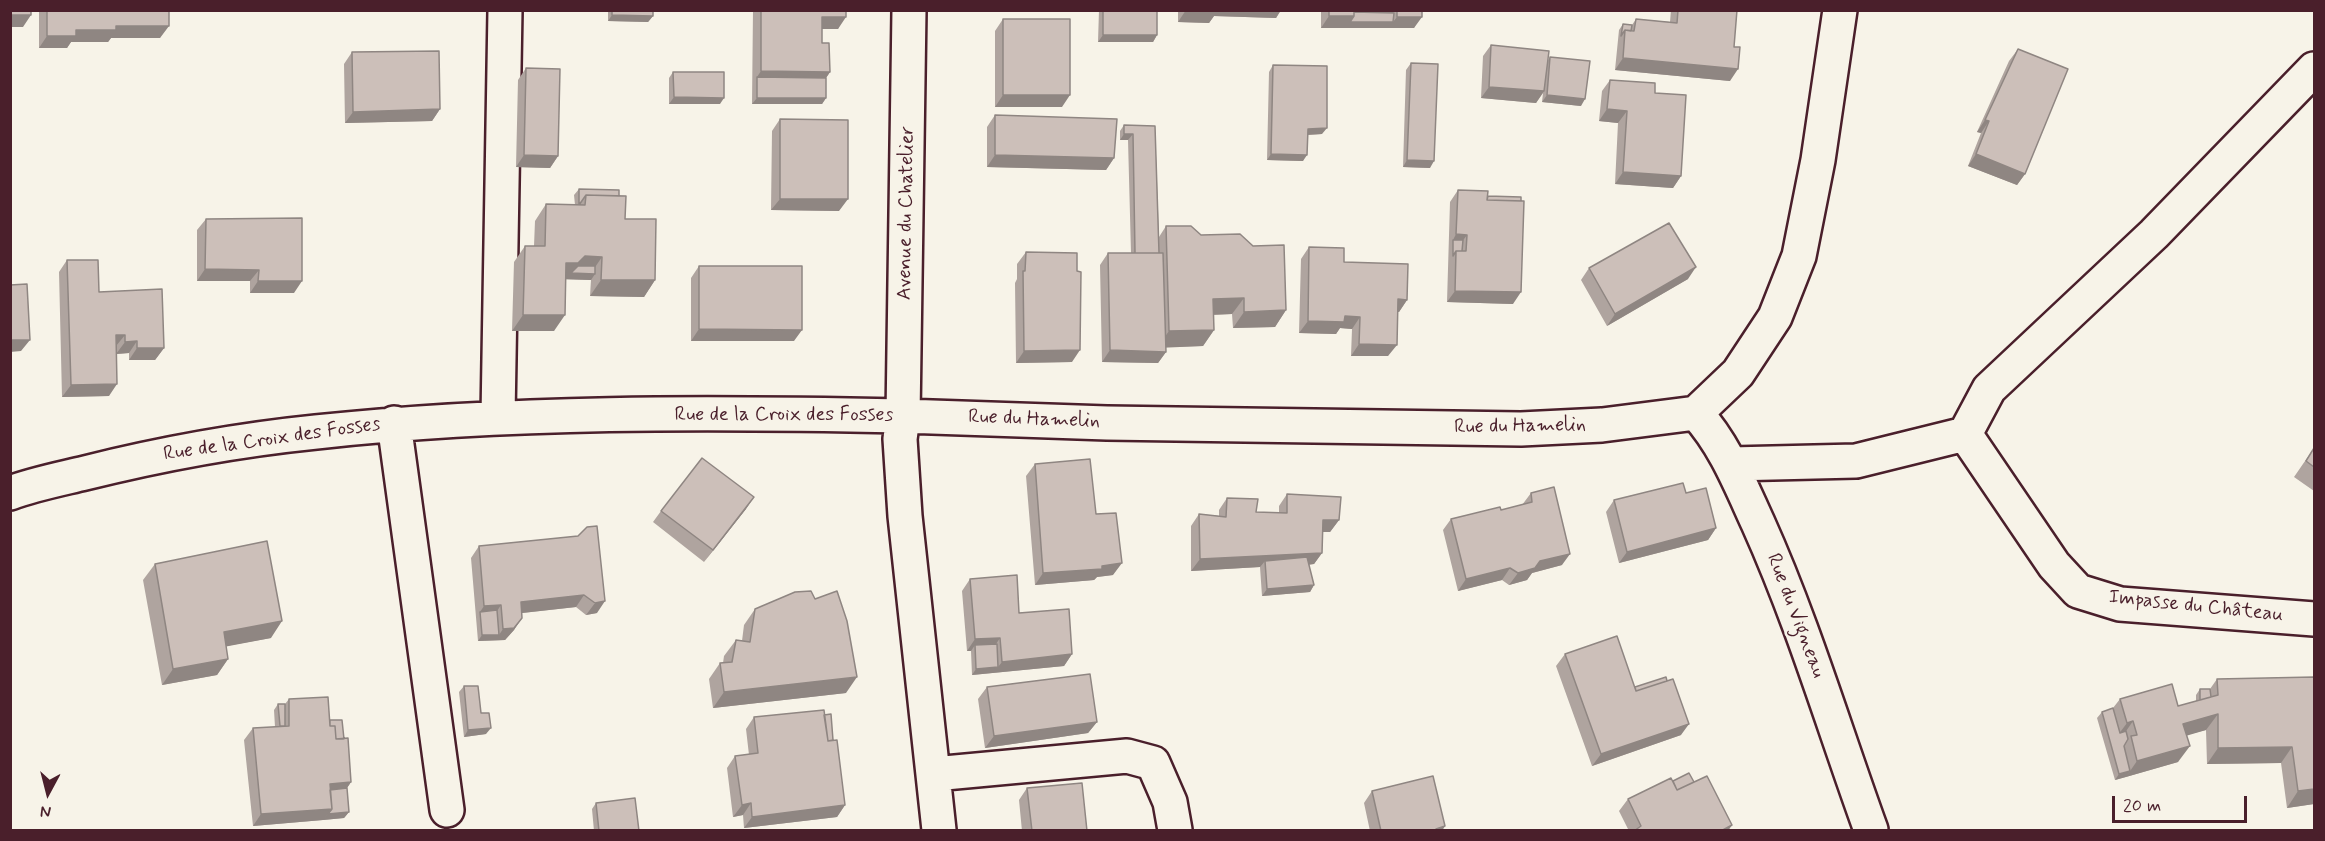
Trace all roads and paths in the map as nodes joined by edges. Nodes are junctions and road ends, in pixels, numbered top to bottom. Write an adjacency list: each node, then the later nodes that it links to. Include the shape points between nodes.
1 (505, 10): 6 (street)
2 (909, 10): 7 (street, Avenue du Chatelier)
3 (1840, 10): 5 (street, via 1799,256 1776,317 1738,373)
4 (2314, 69): 9 (street, via 2154,234 1989,389)
5 (1696, 413): 7 (street, Rue du Hamelin, via 1602,425 1521,429); 10 (street, Rue du Vigneau)
6 (498, 416): 7 (street, Rue de la Croix des Fosses); 8 (street, Rue de la Croix des Fosses)
7 (903, 416): 13 (street, Rue de la Croix des Fosses, via 900,439 905,516)
8 (394, 423): 11 (street, Rue de la Croix des Fosses, via 261,437 163,453); 14 (street, Rue de la Croix des Fosses)
9 (1965, 434): 10 (street, via 1856,461); 12 (street, Impasse du Château, via 2054,565 2078,591 2120,604)
10 (1731, 464): 17 (street, Rue du Vigneau, via 1775,561)
11 (10, 493)
12 (2314, 619)
13 (934, 774): 15 (street, Rue de la Croix des Fosses); 16 (street, via 1127,756 1153,763 1170,802)
14 (447, 810)
15 (939, 831)
16 (1175, 831)
17 (1871, 831)

